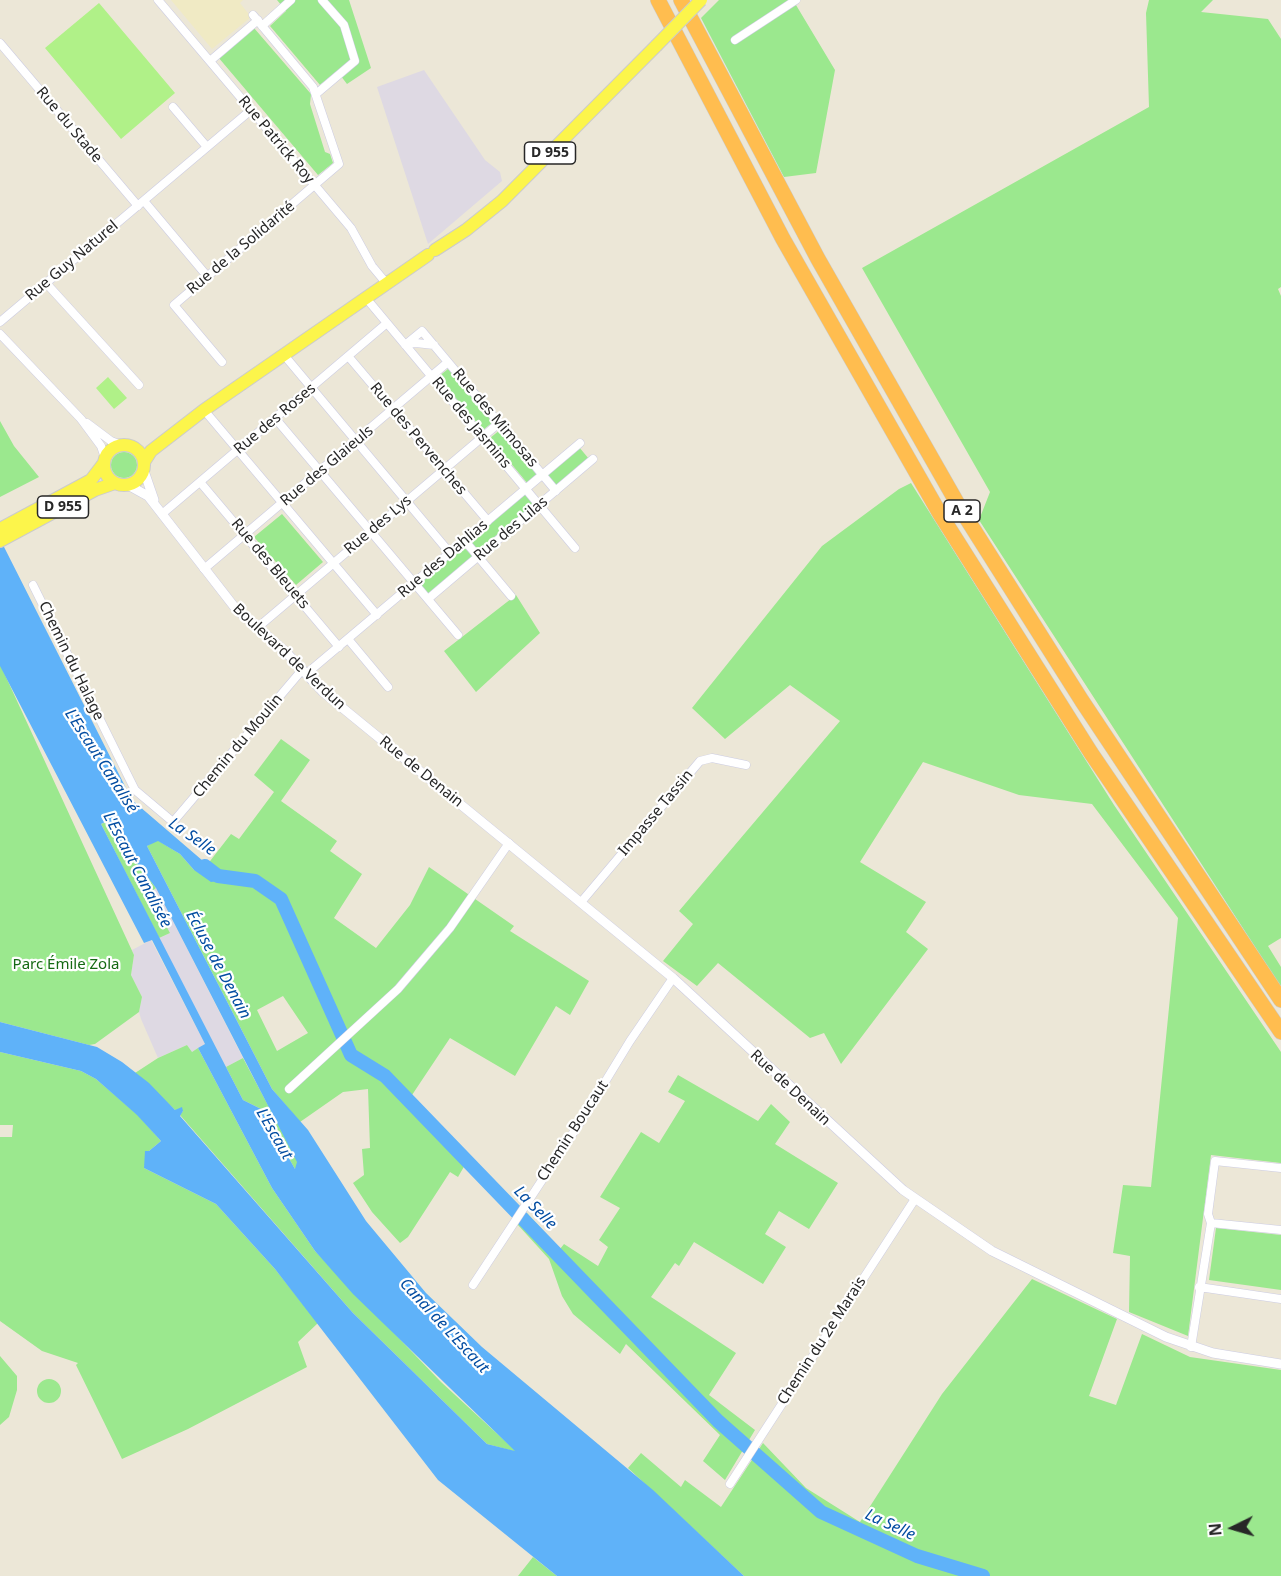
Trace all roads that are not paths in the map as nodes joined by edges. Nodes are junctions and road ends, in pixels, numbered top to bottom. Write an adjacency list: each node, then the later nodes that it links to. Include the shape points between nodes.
1 (158, 0): 13 (street, Rue Patrick Roy)
2 (291, 0): 9 (street)
3 (322, 0): 14 (street, via 344,25 355,61)
4 (658, 0): 91 (highway, A 2, via 788,248 926,491 1060,706)
5 (681, 0): 90 (highway, A 2, via 818,260 960,508 1082,701)
6 (691, 0): 12 (main road, D 955)
7 (702, 0): 12 (main road, D 955, bridge)
8 (796, 0): 10 (street)
9 (258, 20): 13 (street); 14 (street)
10 (735, 40)
11 (0, 43): 19 (street, Rue du Stade)
12 (653, 43): 12 (main road, D 955, via 507,187 435,250 505,198)
13 (210, 61): 16 (street, Rue Patrick Roy)
14 (316, 94): 18 (street, Rue de la Solidarité, via 339,165)
15 (173, 107): 17 (street)
16 (251, 110): 17 (street, Rue Guy Naturel); 18 (street, Rue Patrick Roy)
17 (207, 147): 19 (street, Rue Guy Naturel)
18 (315, 185): 21 (street, Rue de la Solidarité); 23 (street, Rue Patrick Roy, via 351,228 372,267)
19 (141, 204): 21 (street); 22 (street, Rue Guy Naturel)
20 (428, 255): 23 (main road)
21 (207, 276): 32 (street, Rue de la Solidarité, via 174,305)
22 (46, 283): 25 (street, Rue Guy Naturel); 35 (street)
23 (387, 284): 24 (main road)
24 (366, 298): 26 (street, Rue des Jasmins); 30 (main road)
25 (0, 322)
26 (387, 323): 28 (street, Rue des Jasmins); 31 (street, Rue des Roses)
27 (0, 334): 39 (street)
28 (405, 345): 29 (street); 29 (street, Rue des Mimosas, via 422,331); 34 (street, Rue des Jasmins)
29 (434, 345): 33 (street, Rue des Mimosas)
30 (284, 355): 36 (street); 37 (main road)
31 (348, 356): 36 (street, Rue des Roses); 38 (street, Rue des Pervenches)
32 (222, 362)
33 (448, 362): 34 (street, Rue des Glaieuls); 41 (street, Rue des Mimosas)
34 (432, 376): 38 (street, Rue des Glaieuls); 42 (street, Rue des Jasmins)
35 (139, 385)
36 (311, 388): 40 (street, Rue des Roses); 43 (street)
37 (204, 410): 45 (main road, via 147,444); 46 (street); 49 (main road, via 151,451)
38 (393, 410): 43 (street, Rue des Glaieuls); 50 (street, Rue des Pervenches)
39 (81, 418): 45 (street); 48 (street, via 101,446)
40 (275, 418): 46 (street, Rue des Roses); 51 (street)
41 (499, 423): 42 (street, Rue des Lys); 52 (street, Rue des Mimosas)
42 (483, 436): 50 (street, Rue des Lys); 55 (street, Rue des Jasmins)
43 (356, 442): 51 (street, Rue des Glaieuls); 57 (street)
44 (580, 443): 52 (street, Rue des Dahlias)
45 (127, 445): 48 (main road, via 111,449); 49 (main road, via 142,454)
46 (237, 450): 53 (street, Rue des Roses); 58 (street)
47 (593, 459): 56 (street, Rue des Lilas)
48 (104, 461): 54 (main road, via 106,475); 62 (main road, D 955, via 91,480)
49 (144, 467): 54 (main road, via 136,481); 60 (street, Boulevard de Verdun)
50 (444, 470): 57 (street, Rue des Lys); 61 (street, Rue des Pervenches)
51 (321, 471): 58 (street, Rue des Glaieuls); 63 (street)
52 (543, 475): 55 (street, Rue des Dahlias); 56 (street, Rue des Mimosas)
53 (200, 482): 60 (street, Rue des Roses); 64 (street, Rue des Bleuets)
54 (121, 484): 60 (street, Boulevard de Verdun, via 143,492); 62 (main road, D 955, via 99,488)
55 (526, 489): 59 (street, Rue des Jasmins); 61 (street, Rue des Dahlias)
56 (556, 491): 59 (street, Rue des Lilas)
57 (406, 502): 63 (street, Rue des Lys); 68 (street)
58 (282, 503): 64 (street, Rue des Glaieuls); 70 (street)
59 (540, 505): 67 (street, Rue des Jasmins); 69 (street, Rue des Lilas)
60 (160, 512): 71 (street, Boulevard de Verdun)
61 (488, 521): 66 (street, Rue des Dahlias)
62 (7, 529): 65 (main road, D 955)
63 (371, 531): 70 (street, Rue des Lys); 72 (street)
64 (246, 534): 71 (street, Rue des Glaieuls); 74 (street, Rue des Bleuets)
65 (0, 541)
66 (465, 541): 68 (street, Rue des Dahlias); 69 (street)
67 (576, 548)
68 (450, 553): 72 (street, Rue des Dahlias)
69 (478, 557): 75 (street); 76 (street, Rue des Lilas)
70 (333, 563): 74 (street, Rue des Lys); 77 (street)
71 (204, 569): 78 (street, Boulevard de Verdun)
72 (414, 583): 76 (street); 77 (street, Rue des Dahlias)
73 (33, 585): 86 (street, Chemin du Halage, via 135,790)
74 (296, 595): 78 (street, Rue des Lys); 81 (street, Rue des Bleuets)
75 (511, 596)
76 (428, 599): 79 (street)
77 (377, 615): 80 (street, Rue des Dahlias)
78 (257, 628): 82 (street, Boulevard de Verdun)
79 (458, 635)
80 (348, 639): 81 (street, Rue des Dahlias); 83 (street)
81 (339, 646): 82 (street, Rue des Dahlias)
82 (304, 672): 84 (street, Boulevard de Verdun); 86 (street, Chemin du Moulin)
83 (388, 687)
84 (354, 717): 87 (street, Rue de Denain)
85 (746, 765): 88 (street, Impasse Tassin, via 712,758 700,761)
86 (173, 822)
87 (509, 843): 88 (street, Rue de Denain); 92 (street, via 445,935 392,995)
88 (582, 901): 89 (street, Rue de Denain)
89 (673, 978): 94 (street, Rue de Denain); 97 (street, Chemin Boucaut)
90 (1281, 1000)
91 (1281, 1032)
92 (289, 1089)
93 (1281, 1168): 95 (street, via 1215,1161 1208,1215)
94 (915, 1199): 100 (street, Rue de Denain, via 1008,1260); 102 (street, Chemin du 2e Marais)
95 (1211, 1222): 96 (street); 98 (street)
96 (1281, 1230)
97 (473, 1285)
98 (1199, 1287): 99 (street); 100 (street)
99 (1281, 1299)
100 (1191, 1347): 101 (street, Rue de Denain)
101 (1281, 1364)
102 (730, 1484)

